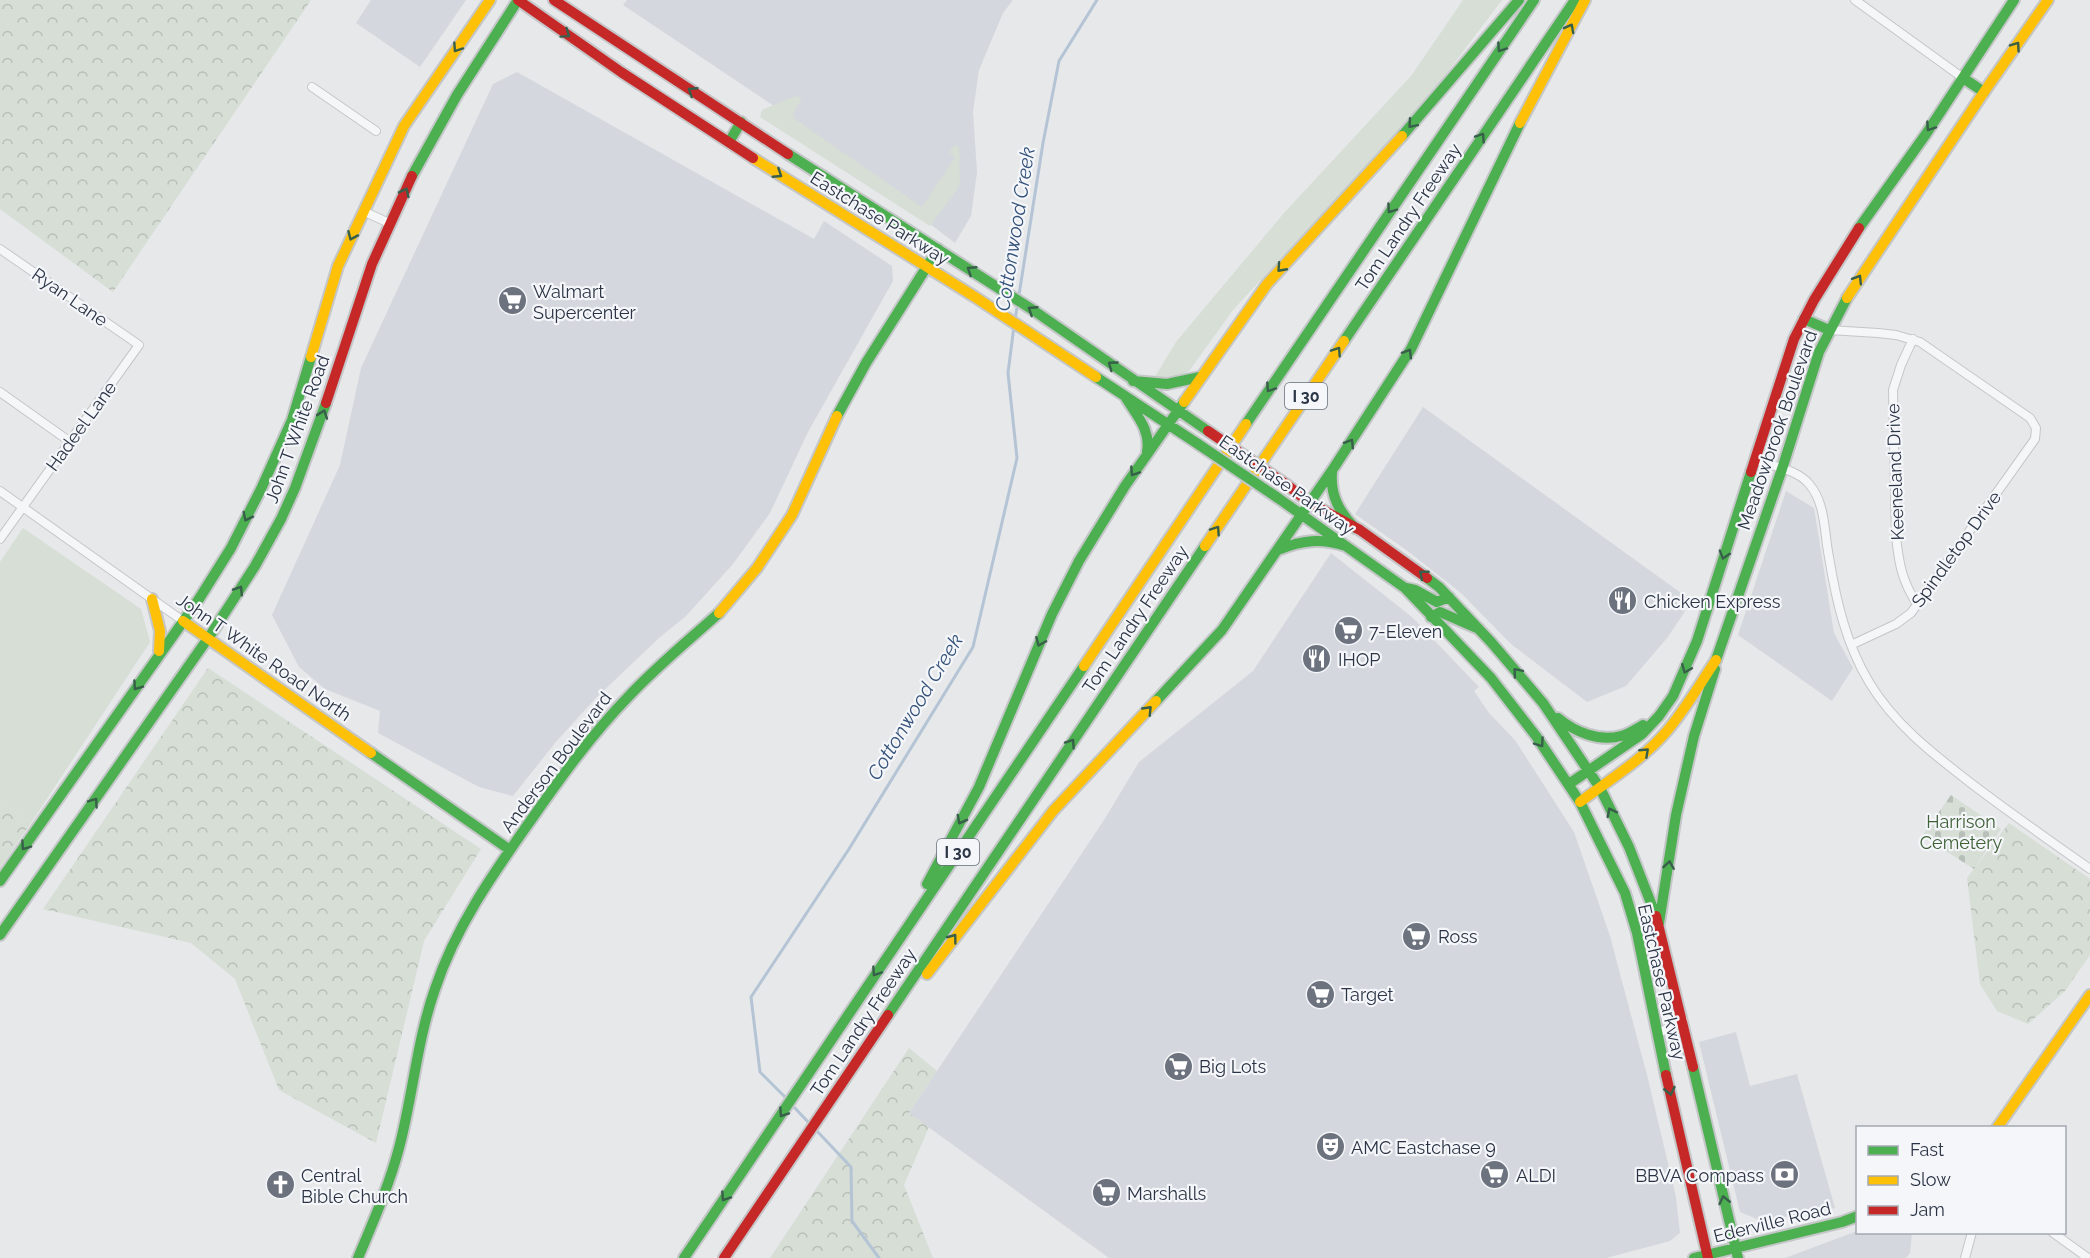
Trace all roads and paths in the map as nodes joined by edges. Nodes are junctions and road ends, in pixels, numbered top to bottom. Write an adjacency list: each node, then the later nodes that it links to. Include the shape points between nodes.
1 (490, 0): 17 (main road, John T White Road, one-way to 17, via 404,126)
2 (518, 0): 16 (main road, Eastchase Parkway, one-way to 16); 18 (main road, John T White Road, one-way to 2, via 432,138)
3 (554, 0): 14 (main road, Eastchase Parkway, one-way to 3)
4 (1519, 0): 26 (main road, one-way to 26, via 1267,284)
5 (1534, 0): 67 (main road, Tom Landry Freeway / I 30, one-way to 67)
6 (1575, 0): 71 (main road, Tom Landry Freeway / I 30, one-way to 6)
7 (1585, 0): 36 (main road, one-way to 7, via 1411,349 1512,137)
8 (1855, 0): 11 (street)
9 (2014, 0): 11 (main road, Meadowbrook Boulevard)
10 (2048, 0): 13 (main road, Meadowbrook Boulevard, one-way to 10)
11 (1963, 78): 13 (main road); 22 (main road, Meadowbrook Boulevard, one-way to 22, via 1849,242)
12 (312, 87): 15 (street)
13 (1984, 92): 23 (main road, Meadowbrook Boulevard, one-way to 13, via 1857,281)
14 (741, 122): 16 (main road); 20 (main road, Eastchase Parkway)
15 (376, 131)
16 (729, 142): 21 (main road, Eastchase Parkway, one-way to 21)
17 (363, 212): 18 (street); 50 (main road, John T White Road, one-way to 50, via 338,266 277,454 231,548)
18 (389, 224): 52 (main road, John T White Road, one-way to 18, via 260,559 286,507 310,452)
19 (0, 249): 25 (street, Ryan Lane)
20 (938, 249): 21 (main road, Anderson Boulevard); 27 (main road, Eastchase Parkway, one-way to 20)
21 (927, 266): 29 (main road, Eastchase Parkway); 62 (main road, Anderson Boulevard, via 846,396 792,515 757,568 719,613 630,694 600,728)
22 (1804, 319): 23 (main road); 34 (main road, Meadowbrook Boulevard, via 1794,339)
23 (1829, 330): 24 (street); 35 (main road, Meadowbrook Boulevard)
24 (1913, 339): 48 (street, Keeneland Drive, via 1896,378 1892,404 1898,555 1903,581); 48 (street, Spindletop Drive, via 2030,418 2036,428 2035,439)
25 (139, 345): 32 (street, Hadeel Lane)
26 (1200, 377): 27 (main road, via 1161,386); 30 (main road)
27 (1133, 381): 30 (main road, Eastchase Parkway)
28 (0, 392): 32 (street)
29 (1126, 398): 31 (main road, Eastchase Parkway); 33 (main road, via 1148,434)
30 (1177, 410): 31 (main road); 38 (main road, Eastchase Parkway, bridge)
31 (1168, 424): 33 (main road); 40 (main road, Eastchase Parkway, bridge)
32 (69, 441): 39 (street, Hadeel Lane)
33 (1147, 454): 67 (main road, one-way to 67, via 1079,561 1052,614 979,786)
34 (1756, 460): 35 (street); 57 (main road, Meadowbrook Boulevard, one-way to 57, via 1697,641 1680,683)
35 (1782, 469): 53 (street, via 1808,481 1818,495); 54 (main road, Meadowbrook Boulevard)
36 (1333, 470): 38 (main road); 41 (main road, via 1332,495)
37 (0, 491): 39 (street, John T White Road North)
38 (1310, 503): 40 (main road); 41 (main road, Eastchase Parkway)
39 (22, 507): 42 (street, Hadeel Lane); 47 (street, John T White Road North)
40 (1302, 515): 43 (main road, Eastchase Parkway); 44 (main road)
41 (1355, 528): 46 (main road, Eastchase Parkway, one-way to 41, via 1413,566)
42 (0, 539)
43 (1346, 546): 44 (main road, via 1312,539); 45 (main road, Eastchase Parkway)
44 (1278, 550): 71 (main road, one-way to 44, via 860,1069 920,982 1053,811 1222,630)
45 (1406, 588): 46 (main road, via 1437,602); 49 (main road, Eastchase Parkway)
46 (1449, 597): 51 (main road, Eastchase Parkway)
47 (152, 599): 50 (street, John T White Road North); 55 (main road, via 160,625)
48 (1917, 604): 53 (street, Spindletop Drive, via 1896,624)
49 (1431, 617): 51 (main road, via 1443,612); 59 (main road, Eastchase Parkway, one-way to 59, via 1491,678)
50 (183, 621): 52 (main road, John T White Road North); 55 (main road, John T White Road)
51 (1479, 630): 56 (main road, Eastchase Parkway, one-way to 51)
52 (207, 639): 62 (main road, John T White Road North); 66 (main road, John T White Road, one-way to 52)
53 (1851, 645): 63 (street, via 1868,680 1905,729 1987,795)
54 (1719, 655): 60 (main road, Meadowbrook Boulevard, one-way to 54, via 1665,733); 65 (main road, one-way to 54, via 1678,805)
55 (157, 657): 64 (main road, John T White Road, one-way to 64)
56 (1543, 703): 57 (main road, via 1564,724 1595,736 1623,736); 58 (main road, Eastchase Parkway)
57 (1657, 718): 58 (main road, Meadowbrook Boulevard)
58 (1588, 771): 59 (main road, Meadowbrook Boulevard); 60 (main road, Eastchase Parkway)
59 (1569, 784): 61 (main road, Eastchase Parkway)
60 (1600, 788): 61 (main road, Meadowbrook Boulevard); 65 (main road, Eastchase Parkway, one-way to 60)
61 (1580, 802): 70 (main road, Eastchase Parkway, via 1625,893)
62 (510, 850): 78 (main road, Anderson Boulevard, via 462,924 435,987 399,1148)
63 (2090, 869)
64 (0, 881)
65 (1659, 923): 69 (main road, Eastchase Parkway)
66 (0, 935)
67 (891, 949): 79 (main road, Tom Landry Freeway / I 30, one-way to 79)
68 (2090, 994): 72 (main road)
69 (1683, 1020): 70 (street); 76 (main road, Eastchase Parkway, one-way to 69)
70 (1657, 1034): 77 (main road, Eastchase Parkway, one-way to 77)
71 (842, 1084): 80 (main road, Tom Landry Freeway / I 30)
72 (1999, 1126)
73 (1856, 1216): 76 (main road, Ederville Road)
74 (1972, 1234): 82 (street)
75 (2053, 1234): 83 (street)
76 (1737, 1253): 77 (main road, Ederville Road)
77 (1707, 1256): 81 (main road, Ederville Road)
78 (358, 1258)
79 (684, 1258)
80 (724, 1258)
81 (1694, 1258)
82 (1965, 1258)
83 (2088, 1258)

